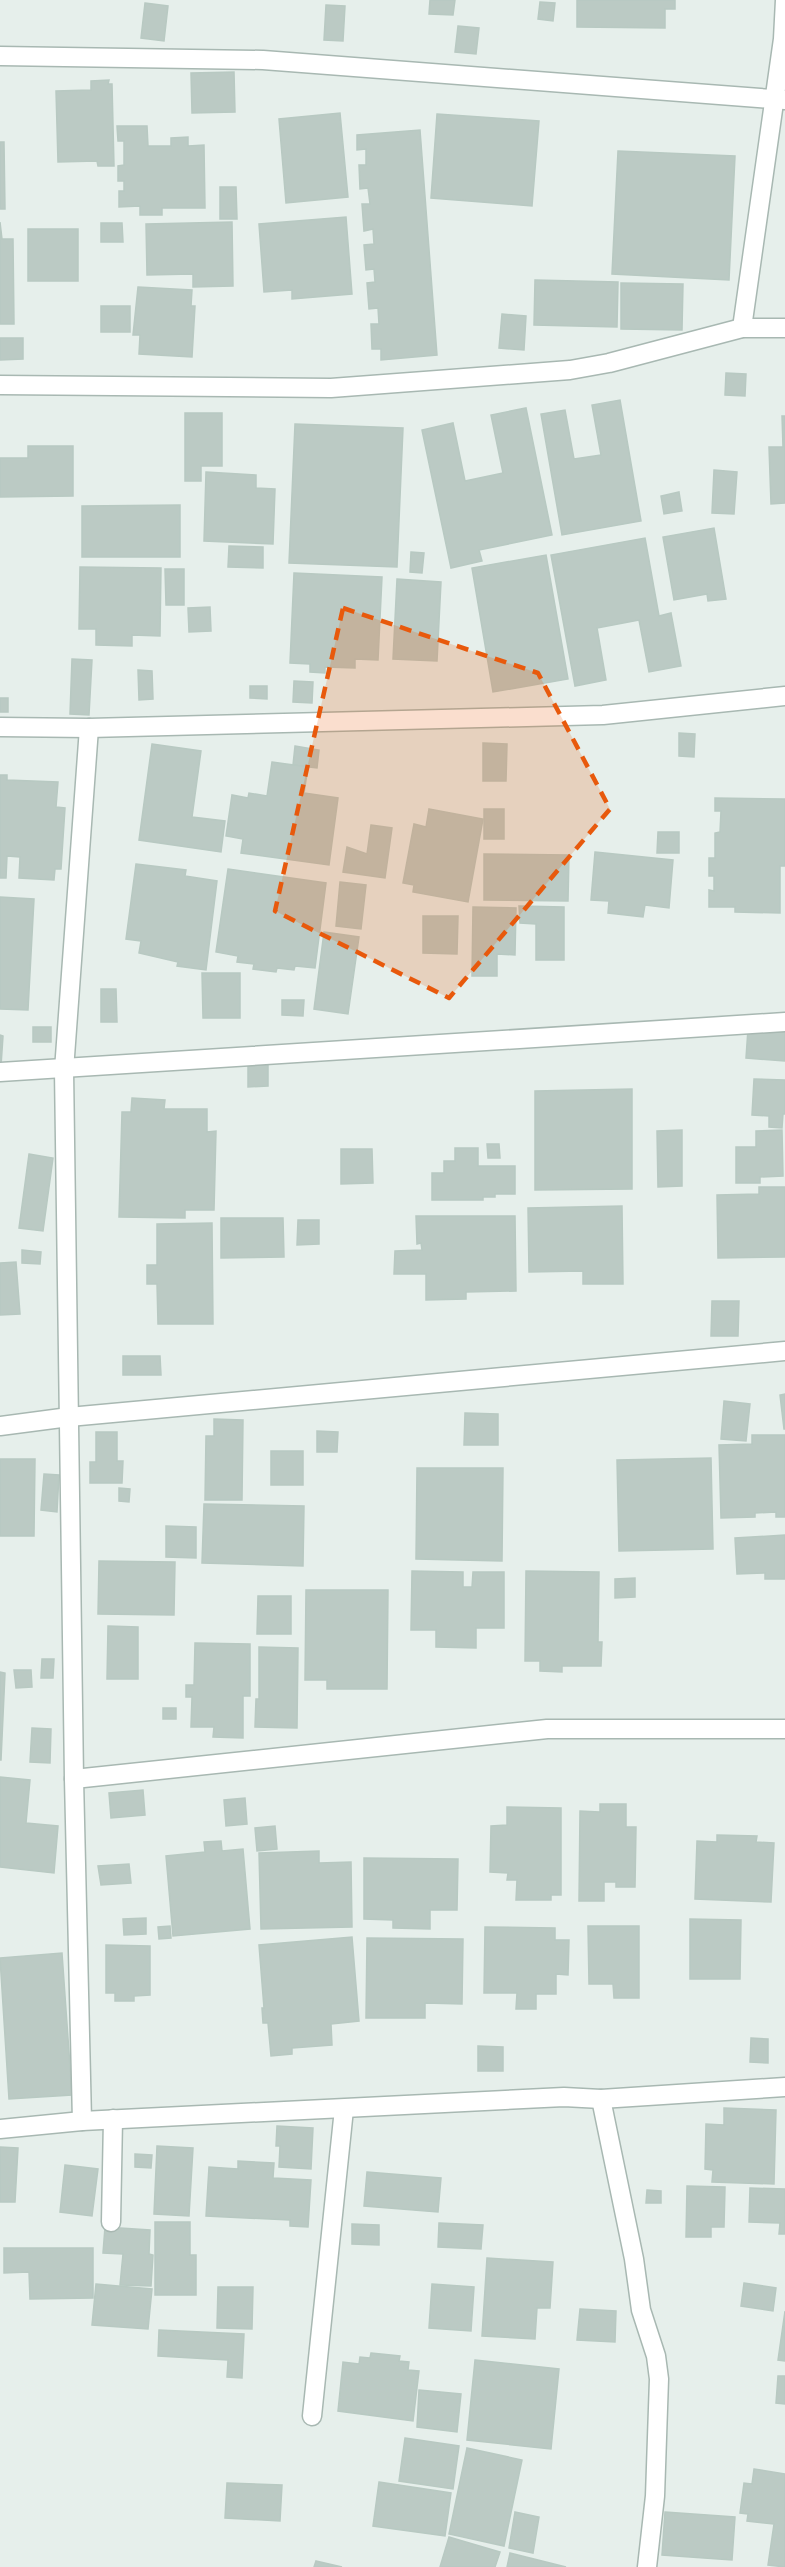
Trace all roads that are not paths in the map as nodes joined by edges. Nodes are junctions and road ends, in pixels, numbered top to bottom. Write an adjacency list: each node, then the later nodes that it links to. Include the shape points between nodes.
1 (785, 0): 3 (street)
2 (0, 56): 3 (street, via 263,60)
3 (780, 100): 4 (street)
4 (742, 328): 5 (street); 6 (street, via 609,363 570,369 343,388)
5 (785, 328)
6 (0, 385)
7 (785, 696): 9 (street, via 603,715)
8 (0, 727): 9 (street)
9 (89, 728): 11 (street)
10 (785, 1022): 11 (street)
11 (64, 1070): 12 (street); 14 (street)
12 (0, 1072)
13 (785, 1352): 14 (street)
14 (69, 1417): 15 (street); 17 (street)
15 (0, 1426)
16 (785, 1729): 17 (street, via 547,1729)
17 (74, 1779): 22 (street)
18 (785, 2087): 19 (street)
19 (602, 2099): 20 (street, via 564,2097); 26 (street, via 641,2310 659,2379)
20 (344, 2109): 21 (street); 25 (street)
21 (113, 2119): 22 (street); 24 (street)
22 (82, 2121): 23 (street)
23 (0, 2129)
24 (111, 2222)
25 (312, 2416)
26 (648, 2567)

